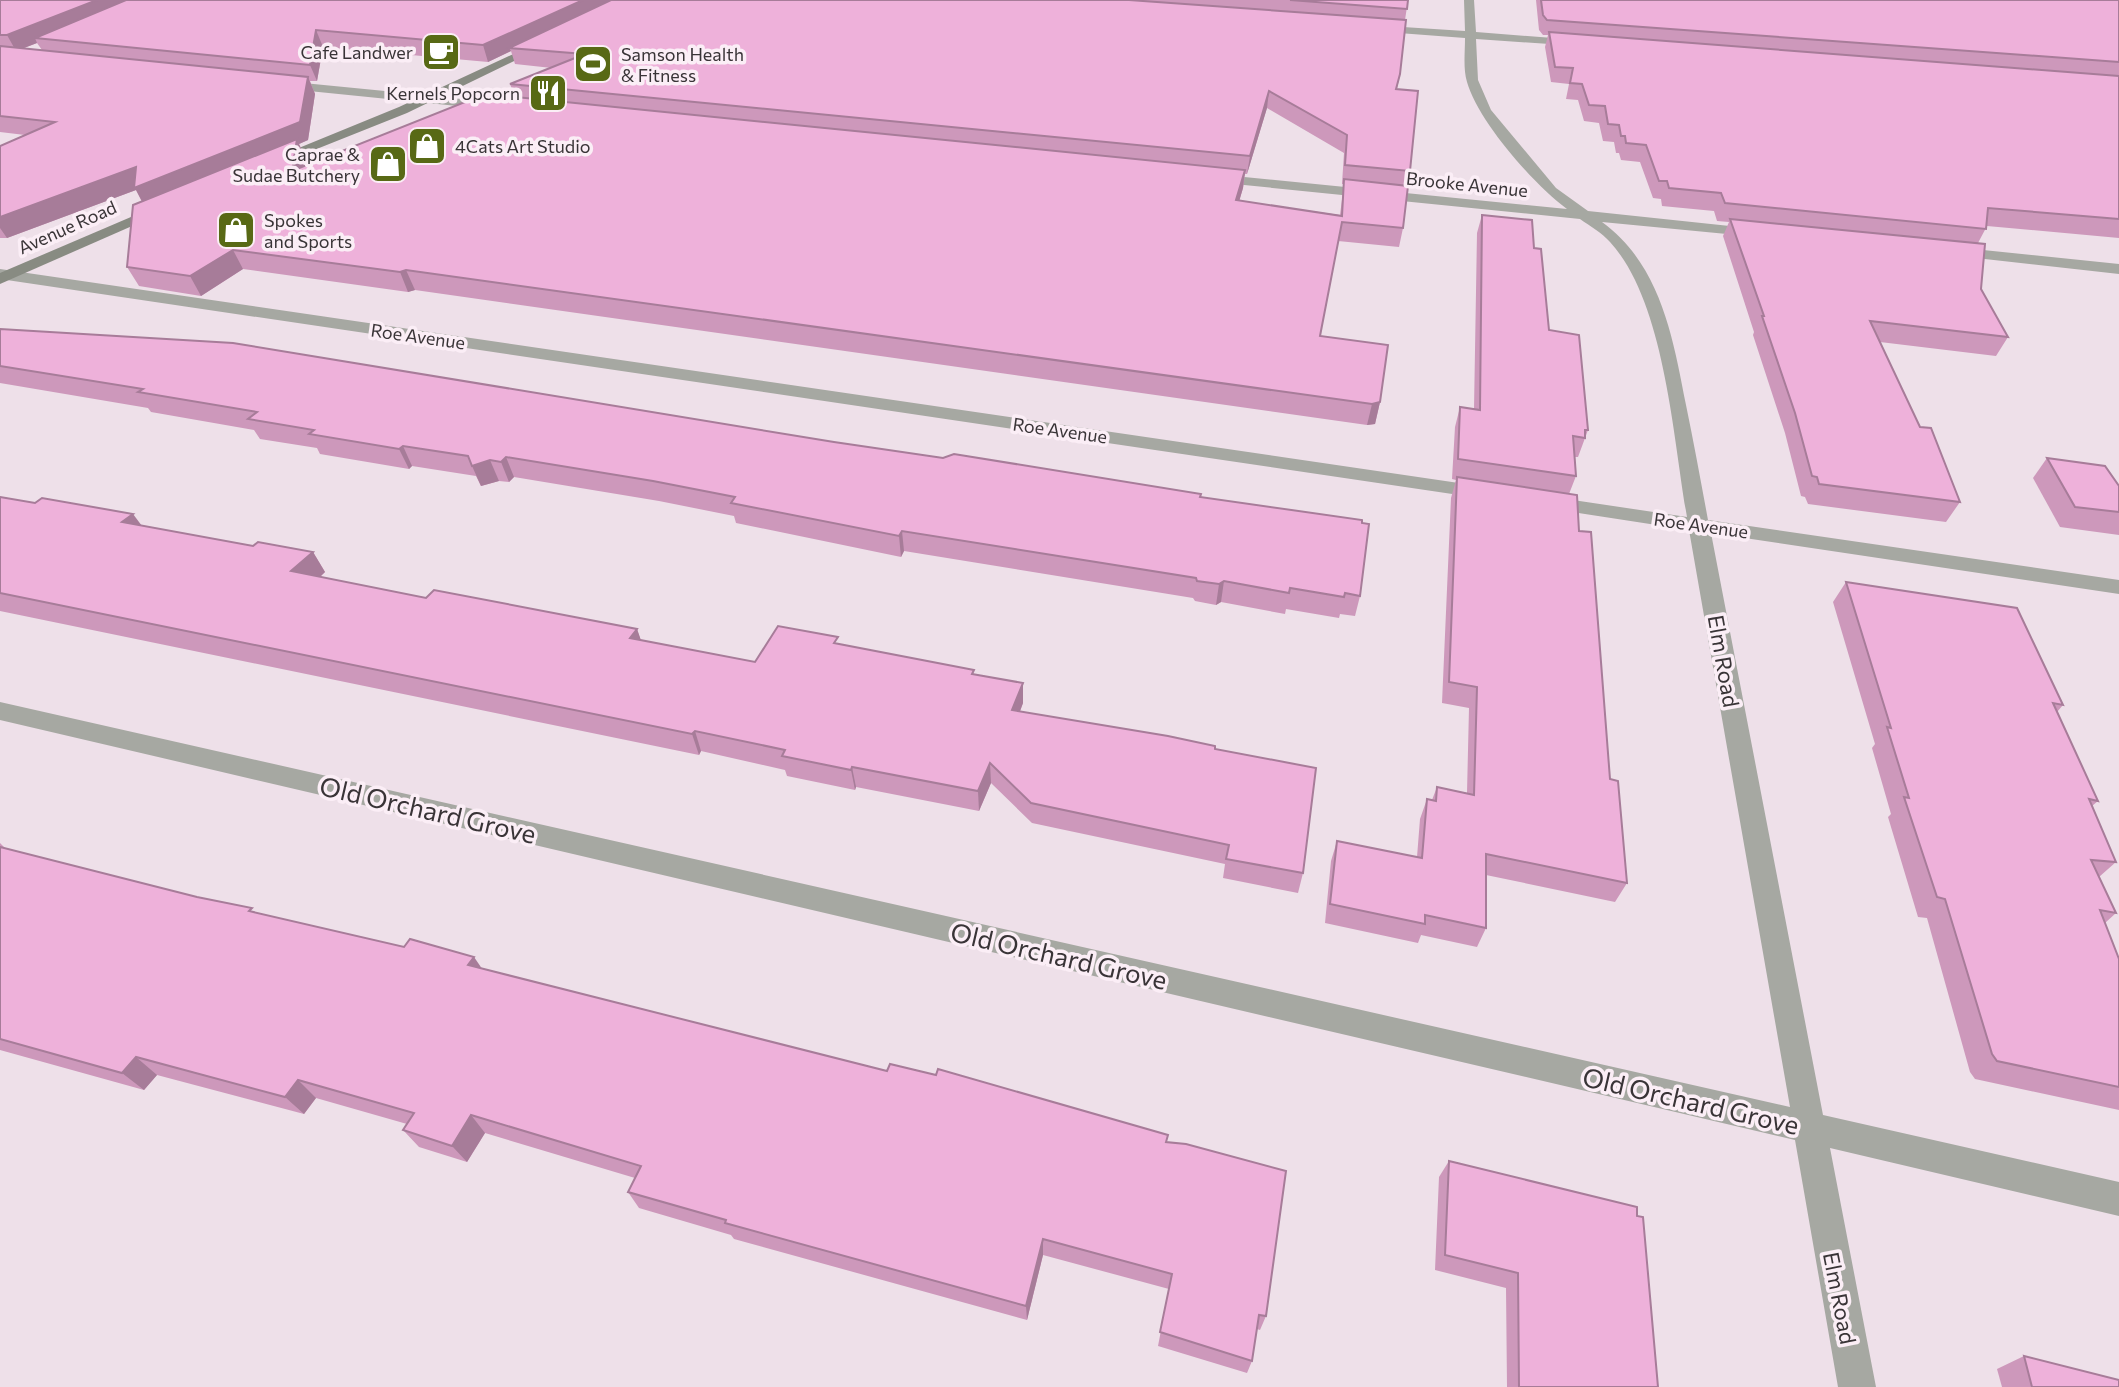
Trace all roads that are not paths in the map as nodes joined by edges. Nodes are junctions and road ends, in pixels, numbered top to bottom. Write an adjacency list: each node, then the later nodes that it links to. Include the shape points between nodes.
1 (1469, 0): 3 (street, Elm Road)
2 (1362, 27): 3 (street)
3 (1471, 35): 5 (street); 12 (street, Elm Road, via 1472,80 1485,111 1551,191)
4 (546, 42): 7 (main road)
5 (1598, 45)
6 (272, 84): 7 (street)
7 (426, 99): 8 (street); 9 (main road)
8 (520, 108)
9 (254, 169)
10 (1200, 177): 12 (street, Brooke Avenue)
11 (170, 204): 16 (main road, Avenue Road)
12 (1580, 215): 13 (street, Brooke Avenue); 19 (street, Elm Road, via 1615,238 1654,303)
13 (1771, 234)
14 (1945, 251): 15 (street)
15 (2119, 269)
16 (3, 276): 17 (street, Roe Avenue)
17 (1497, 495)
18 (1529, 500): 19 (street, Roe Avenue)
19 (1699, 525): 20 (street, Roe Avenue); 22 (street, Elm Road)
20 (2119, 587)
21 (0, 711): 22 (street, Old Orchard Grove)
22 (1809, 1127): 23 (street, Old Orchard Grove); 24 (street, Elm Road)
23 (2119, 1199)
24 (1857, 1387)

